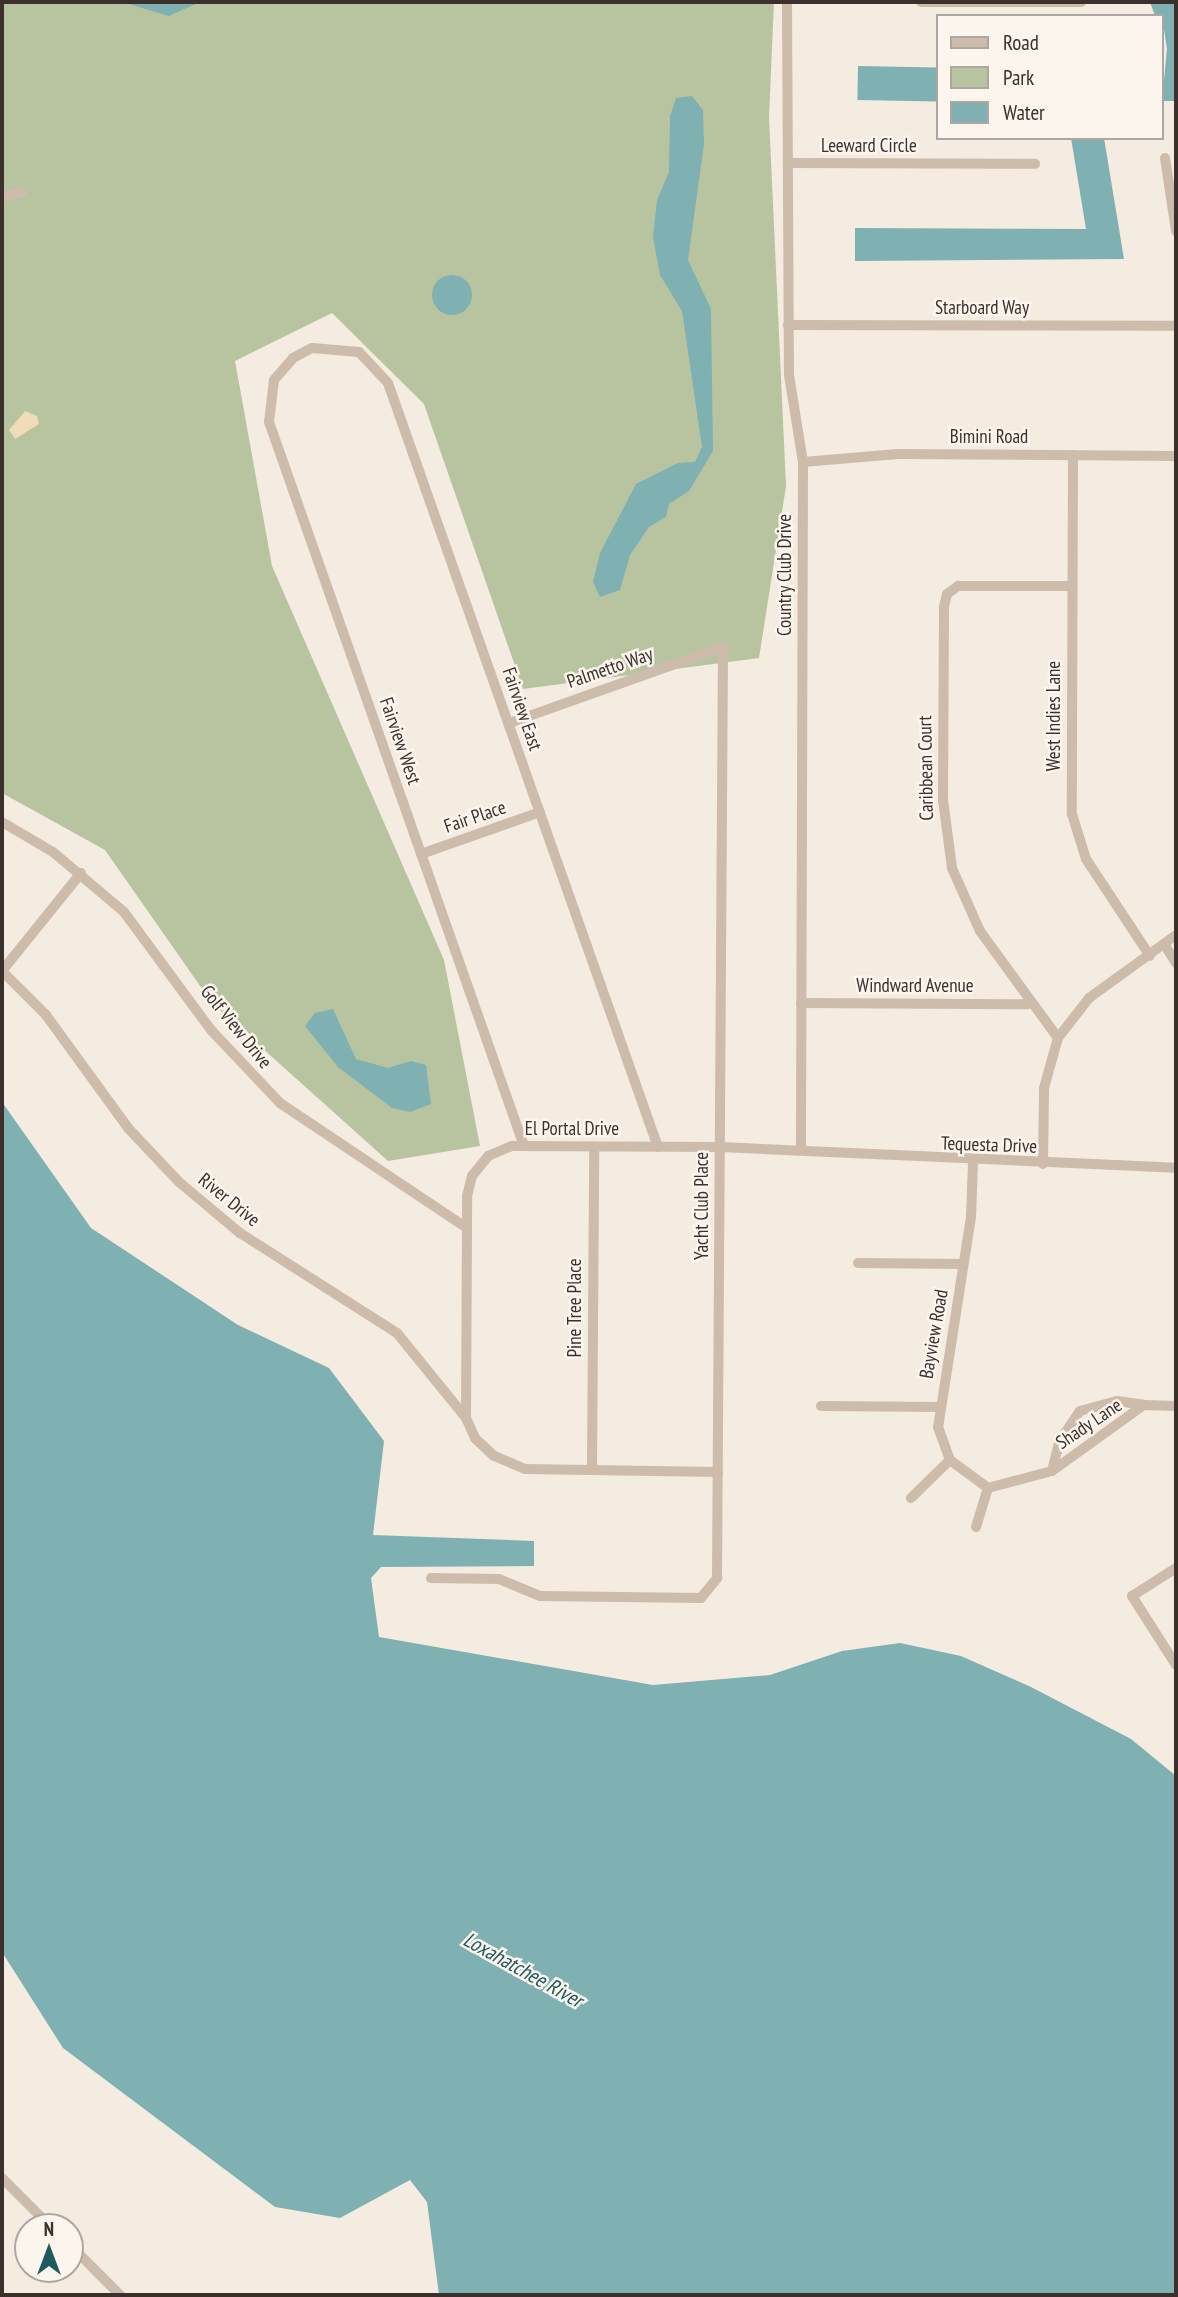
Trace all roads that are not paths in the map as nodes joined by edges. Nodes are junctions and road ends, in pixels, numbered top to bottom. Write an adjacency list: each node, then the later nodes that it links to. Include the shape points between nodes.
1 (787, 2): 5 (street, Country Club Drive)
2 (921, 2): 3 (street)
3 (1081, 2)
4 (1164, 158): 9 (street)
5 (788, 163): 6 (street, Leeward Circle); 10 (street, Country Club Drive)
6 (1035, 164)
7 (22, 193): 8 (street)
8 (2, 196)
9 (1176, 231)
10 (788, 325): 11 (street, Starboard Way); 15 (street, Country Club Drive, via 791,402)
11 (1176, 326)
12 (299, 354): 18 (street, Fairview East, via 320,346 352,349 385,377); 21 (street, Fairview West, via 274,380 269,422)
13 (1073, 455): 14 (street, Bimini Road); 15 (street, Bimini Road, via 898,454); 16 (street, West Indies Lane)
14 (1176, 456)
15 (803, 462): 28 (street, Country Club Drive)
16 (1073, 586): 25 (street, West Indies Lane, via 1074,830 1086,859); 29 (street, Caribbean Court, via 958,586 947,594 944,607 948,851 967,909)
17 (723, 647): 18 (street, Palmetto Way); 34 (street, Yacht Club Place)
18 (509, 723): 19 (street, Fairview East)
19 (540, 812): 21 (street, Fair Place); 33 (street, Fairview East)
20 (2, 822): 22 (street, Golf View Drive)
21 (421, 854): 31 (street, Fairview West)
22 (81, 873): 27 (street); 39 (street, Golf View Drive, via 144,936 211,1030 272,1096 333,1144)
23 (1176, 935): 24 (street)
24 (1166, 947): 25 (street); 26 (street)
25 (1150, 956): 30 (street, via 1088,998)
26 (1176, 963)
27 (2, 971): 46 (street, River Drive, via 46,1015 120,1118 179,1182 250,1240 397,1333)
28 (801, 1003): 29 (street, Windward Avenue); 35 (street, Country Club Drive)
29 (1028, 1004): 30 (street, Caribbean Court)
30 (1058, 1038): 37 (street, via 1044,1088)
31 (524, 1146): 32 (street, El Portal Drive); 39 (street, El Portal Drive, via 493,1152 475,1170)
32 (594, 1147): 33 (street, El Portal Drive); 48 (street, Pine Tree Place)
33 (658, 1147): 34 (street, El Portal Drive)
34 (720, 1147): 35 (street, El Portal Drive); 50 (street, Yacht Club Place)
35 (801, 1150): 36 (street, Tequesta Drive)
36 (973, 1164): 37 (street, Tequesta Drive); 41 (street, Bayview Road)
37 (1043, 1164): 38 (street, Tequesta Drive)
38 (1176, 1168)
39 (467, 1227): 46 (street, El Portal Drive)
40 (858, 1263): 41 (street)
41 (964, 1264): 45 (street, Bayview Road)
42 (1144, 1405): 44 (street, Shady Lane); 49 (street, Shady Lane); 49 (street, Shady Lane, via 1117,1401 1080,1411 1059,1442)
43 (821, 1406): 45 (street)
44 (1176, 1406)
45 (940, 1407): 47 (street, Bayview Road, via 939,1434)
46 (466, 1418): 48 (street, via 489,1452 525,1469)
47 (950, 1460): 51 (street); 52 (street)
48 (592, 1471): 50 (street)
49 (1052, 1471): 51 (street, Shady Lane)
50 (718, 1472): 55 (street, Yacht Club Place, via 717,1578 707,1595 540,1596 499,1579)
51 (988, 1488): 53 (street)
52 (911, 1499)
53 (976, 1527)
54 (1176, 1568): 56 (street, via 1132,1596)
55 (430, 1578)
56 (1176, 1665)
57 (2, 2178): 59 (street)
58 (2, 2192): 59 (street)
59 (16, 2192): 60 (street)
60 (37, 2213)
61 (84, 2259): 62 (street)
62 (120, 2295)

